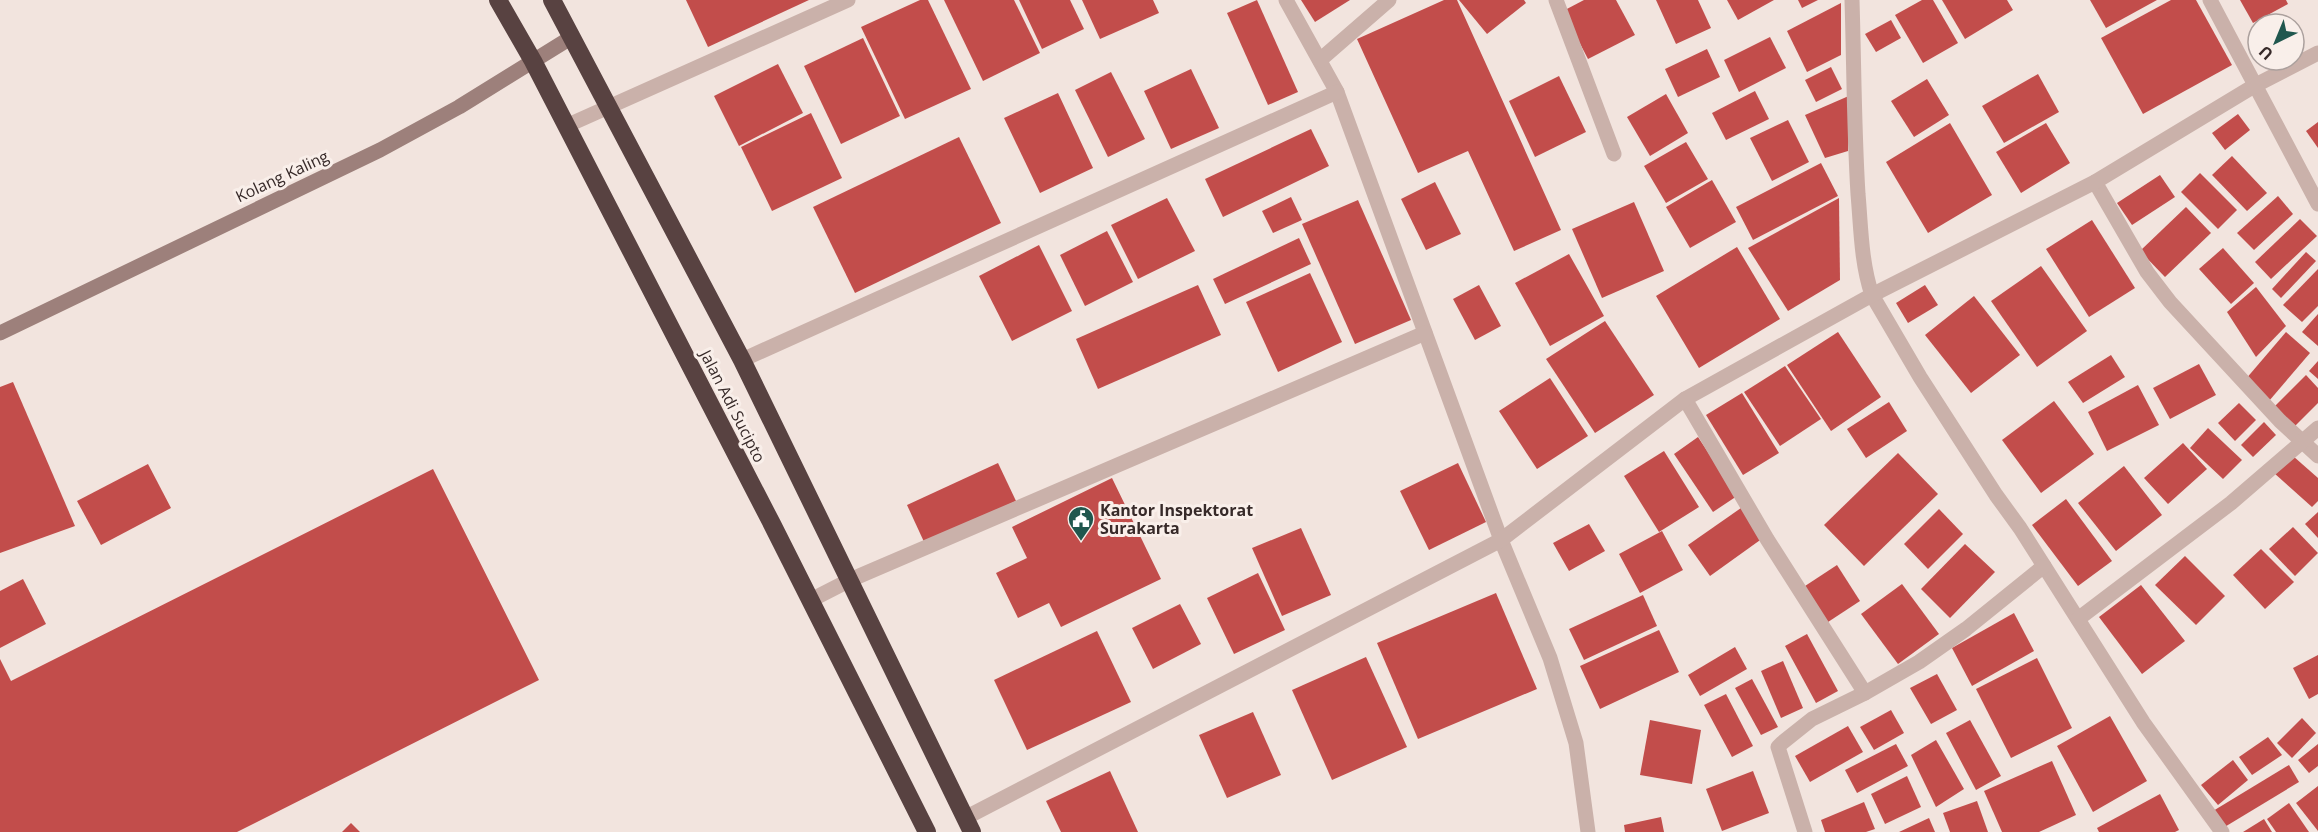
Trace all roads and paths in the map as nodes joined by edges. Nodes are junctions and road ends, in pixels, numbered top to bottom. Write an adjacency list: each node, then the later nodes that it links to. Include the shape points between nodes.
1 (498, 0): 12 (highway, Jalan Adi Sucipto)
2 (552, 0): 9 (highway, Jalan Adi Sucipto)
3 (848, 0): 15 (street)
4 (1286, 0): 11 (street)
5 (1389, 0): 11 (street)
6 (1556, 0): 17 (street)
7 (1852, 0): 20 (street, via 1862,251)
8 (2210, 0): 13 (street)
9 (572, 37): 12 (street, Kolang Kaling); 15 (highway, Jalan Adi Sucipto)
10 (2318, 53): 13 (street)
11 (1320, 60): 14 (street)
12 (533, 61): 16 (highway, Jalan Adi Sucipto); 21 (street, Kolang Kaling, via 380,150)
13 (2254, 86): 18 (street); 19 (street)
14 (1337, 92): 22 (street); 23 (street)
15 (609, 106): 16 (street); 23 (highway, Jalan Adi Sucipto)
16 (566, 126): 31 (highway, Jalan Adi Sucipto)
17 (1614, 154)
18 (2095, 182): 20 (street); 26 (street, via 2147,272 2170,302)
19 (2318, 204)
20 (1872, 294): 24 (street); 29 (street, via 1920,377)
21 (0, 333)
22 (1425, 333): 28 (street); 30 (street)
23 (742, 360): 30 (highway, Jalan Adi Sucipto)
24 (1685, 399): 28 (street); 33 (street, via 1767,539)
25 (2318, 429): 26 (street)
26 (2303, 441): 27 (street); 32 (street, via 2231,503)
27 (2318, 456)
28 (1501, 540): 34 (street); 36 (street, via 1566,704 1576,743)
29 (2044, 566): 32 (street); 33 (street, via 1966,629)
30 (850, 580): 31 (street); 34 (highway, Jalan Adi Sucipto)
31 (811, 600): 35 (highway, Jalan Adi Sucipto)
32 (2078, 619): 38 (street, via 2143,722)
33 (1865, 693): 37 (street, via 1812,719 1778,747)
34 (968, 825)
35 (927, 832)
36 (1588, 832)
37 (1805, 832)
38 (2222, 832)

